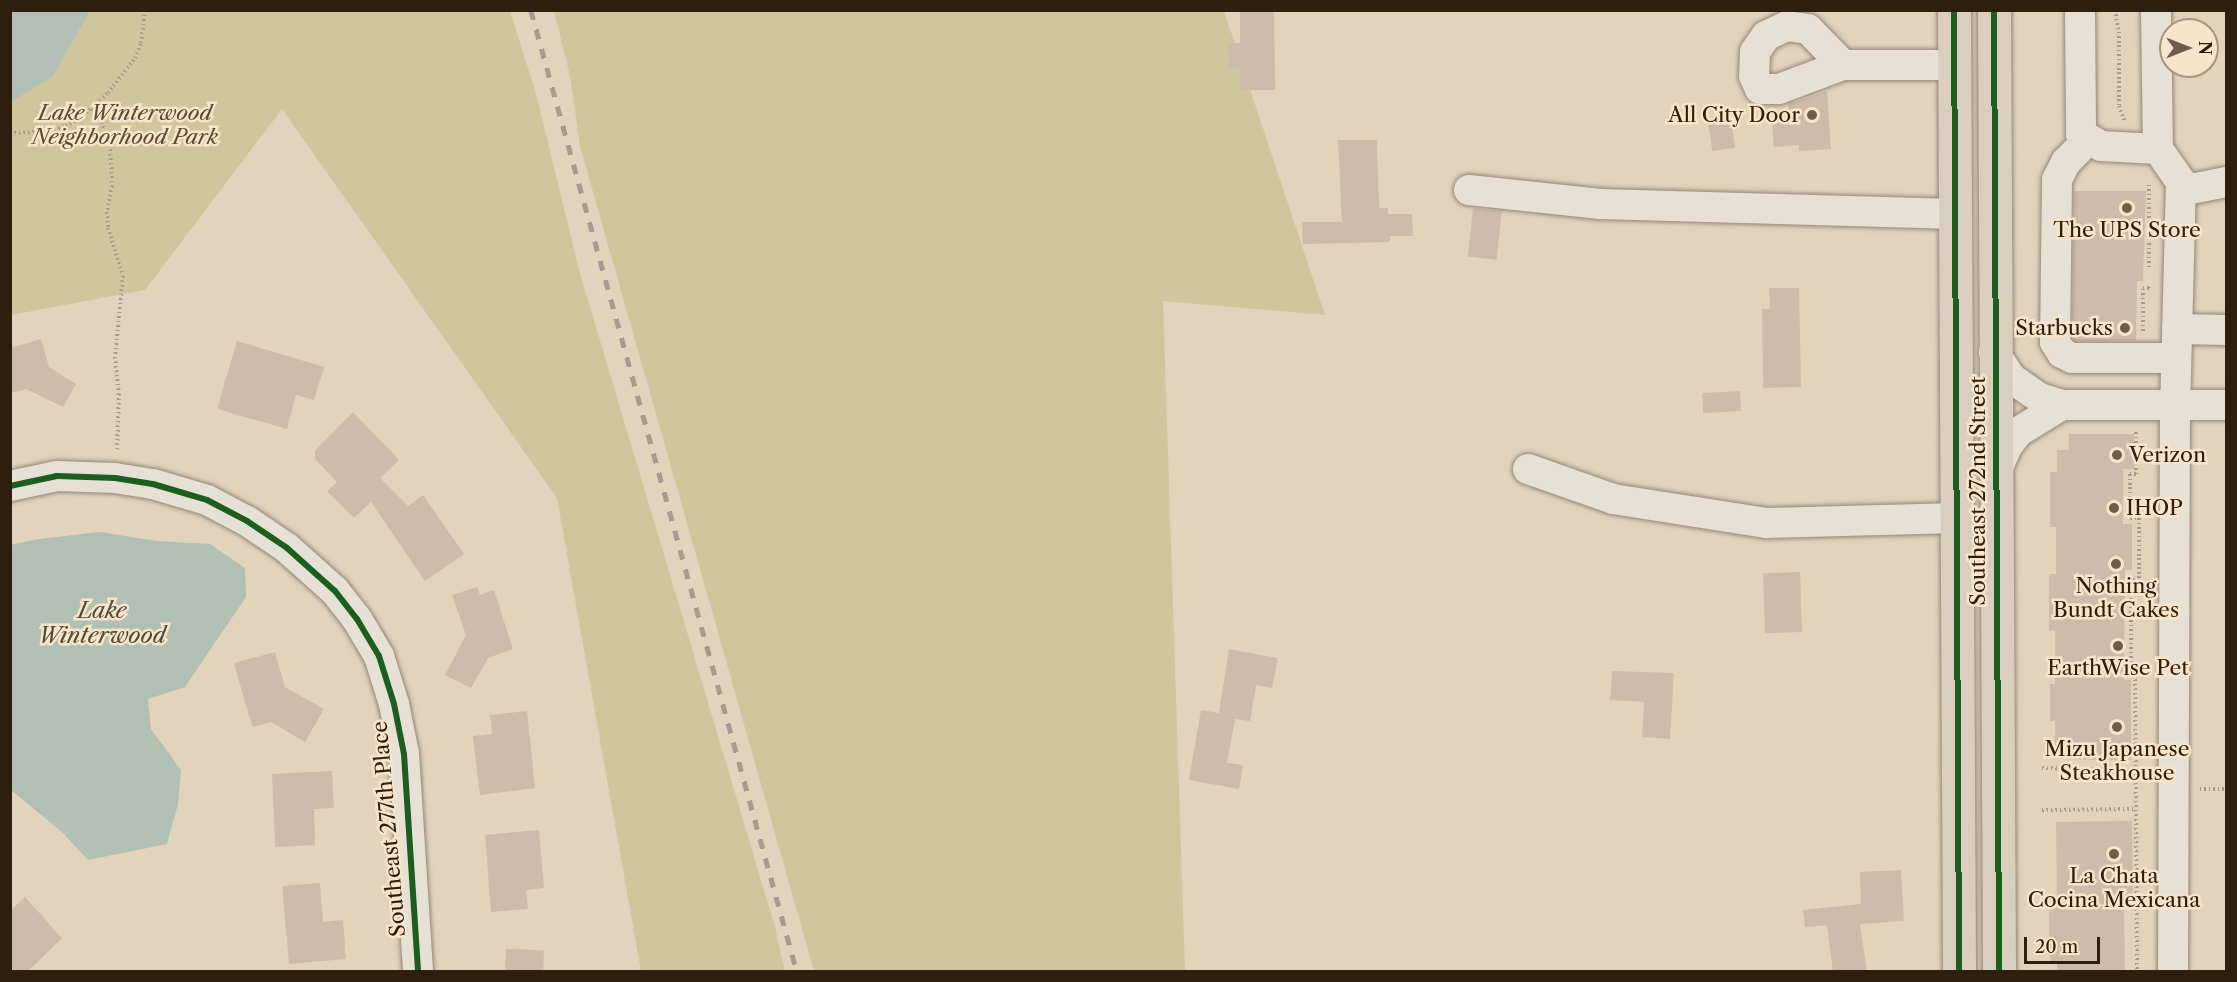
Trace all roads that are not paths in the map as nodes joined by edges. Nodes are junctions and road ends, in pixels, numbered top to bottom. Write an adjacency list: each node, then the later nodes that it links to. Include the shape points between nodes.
1 (1954, 10): 5 (main road, Southeast 272nd Street)
2 (1994, 10): 15 (main road, Southeast 272nd Street)
3 (2080, 10): 7 (street, via 2081,134)
4 (2156, 10): 8 (street)
5 (1954, 64): 6 (street); 12 (main road, Southeast 272nd Street)
6 (1843, 65)
7 (2088, 140): 8 (street, via 2101,146); 16 (street, via 2066,162 2057,180 2055,342 2062,353 2072,358)
8 (2146, 149): 11 (street, via 2181,182)
9 (2226, 182): 11 (street)
10 (1469, 190): 12 (street, via 1600,204)
11 (2181, 191): 13 (street)
12 (1956, 214): 23 (main road, Southeast 272nd Street)
13 (2177, 329): 14 (street); 16 (street)
14 (2226, 330)
15 (1994, 352): 17 (street, via 2011,378 2040,398); 21 (main road, Southeast 272nd Street)
16 (2176, 358): 18 (street)
17 (2062, 405): 18 (street); 21 (street, via 2018,432)
18 (2175, 405): 19 (street); 27 (street)
19 (2226, 405)
20 (1528, 469): 23 (street, via 1613,499 1767,523)
21 (1995, 474): 26 (main road, Southeast 272nd Street)
22 (10, 486): 24 (street, Southeast 277th Place, via 57,476 115,478 153,484 207,500 287,548 335,591 379,656 394,704 404,754)
23 (1958, 518): 25 (main road, Southeast 272nd Street)
24 (418, 972)
25 (1959, 972)
26 (1999, 972)
27 (2173, 972)

